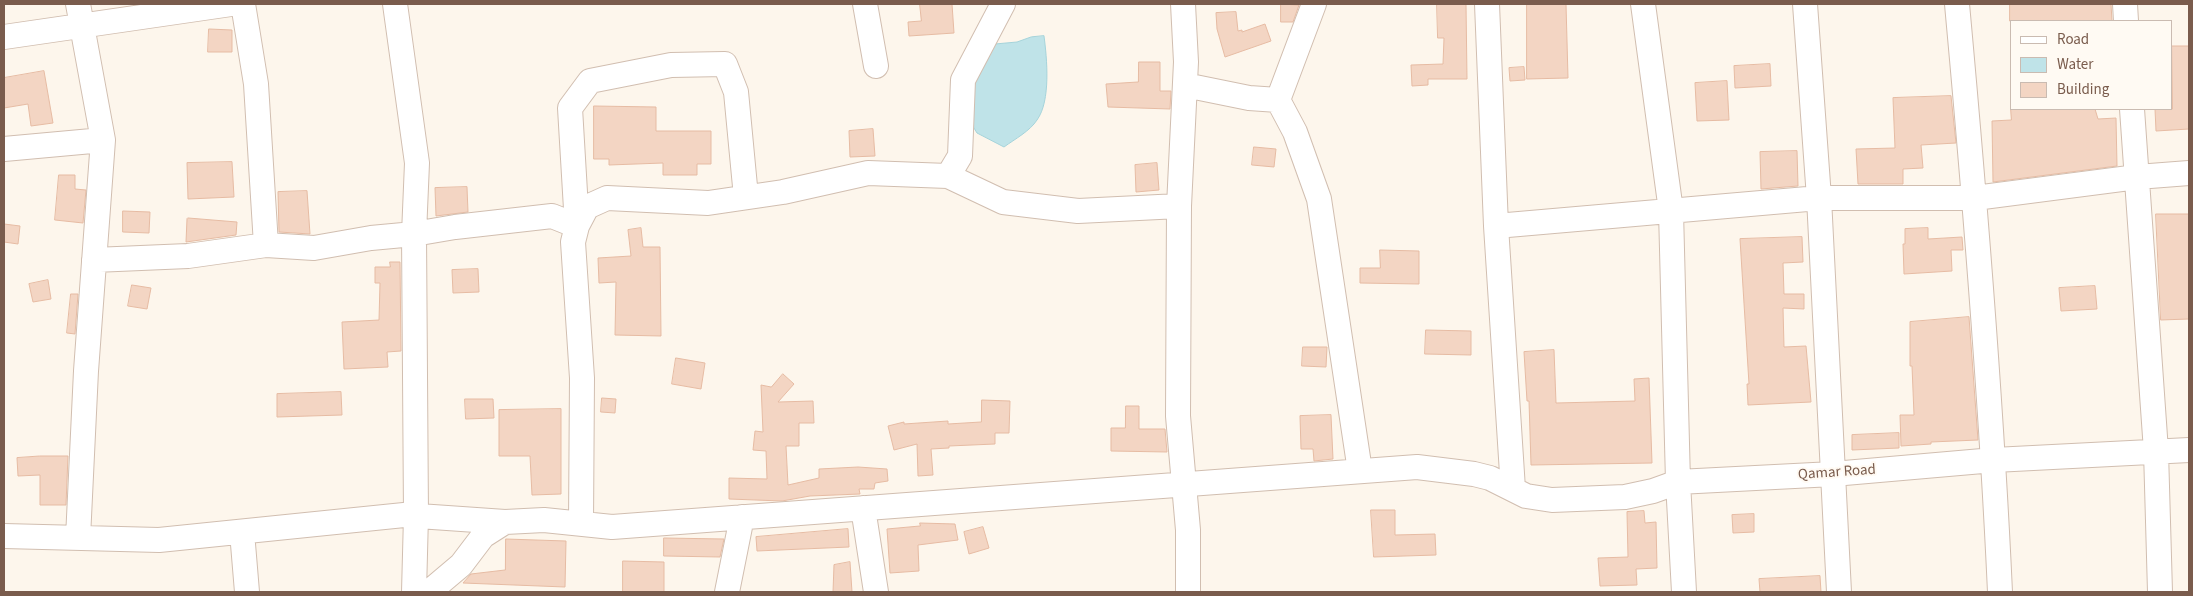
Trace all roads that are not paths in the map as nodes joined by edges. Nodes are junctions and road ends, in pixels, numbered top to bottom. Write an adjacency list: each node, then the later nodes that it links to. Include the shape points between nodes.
1 (231, 4): 13 (street)
2 (243, 4): 33 (street, via 256,84)
3 (395, 4): 32 (street, via 417,163)
4 (865, 4): 16 (street)
5 (1003, 4): 23 (street, via 964,80 960,156)
6 (1183, 4): 17 (street)
7 (1314, 4): 18 (street)
8 (1487, 4): 31 (street)
9 (1643, 4): 29 (street)
10 (1805, 4): 26 (street)
11 (1958, 4): 27 (street)
12 (2125, 4): 14 (street)
13 (80, 14): 15 (street); 20 (street)
14 (2126, 20)
15 (4, 37)
16 (876, 66)
17 (1185, 85): 18 (street, via 1249,98); 28 (street)
18 (1278, 100): 38 (street, via 1295,132 1318,199)
19 (2132, 110): 24 (street)
20 (103, 140): 21 (street); 34 (street)
21 (4, 149)
22 (2189, 173): 24 (street)
23 (948, 176): 25 (street, via 868,174); 28 (street, via 1003,202 1078,211)
24 (2137, 177): 27 (street); 35 (street)
25 (746, 198): 30 (street, via 708,203 608,198 587,207); 30 (street, via 736,92 725,64 671,65 590,81 570,108)
26 (1819, 198): 27 (street); 29 (street); 39 (street)
27 (1975, 198): 37 (street)
28 (1179, 206): 41 (street, via 1178,416)
29 (1670, 211): 31 (street); 40 (street)
30 (577, 226): 32 (street, via 552,216); 47 (street, via 573,242 582,378)
31 (1496, 226): 42 (street)
32 (414, 234): 33 (street, via 314,248); 44 (street)
33 (266, 245): 34 (street, via 188,256)
34 (94, 260): 50 (street)
35 (2156, 450): 36 (street, Qamar Road); 37 (street, Qamar Road); 60 (street)
36 (2189, 450)
37 (1994, 460): 39 (street, Qamar Road); 59 (street)
38 (1360, 472): 41 (street, Qamar Road); 42 (street, Qamar Road, via 1417,467 1474,474)
39 (1833, 474): 40 (street, Qamar Road); 58 (street)
40 (1678, 482): 42 (street, Qamar Road, via 1625,497 1552,500 1526,496); 57 (street)
41 (1184, 484): 43 (street, Qamar Road); 56 (street)
42 (1513, 489)
43 (863, 508): 45 (street, Qamar Road); 55 (street)
44 (416, 516): 46 (street, Qamar Road); 48 (street, Qamar Road); 52 (street)
45 (742, 517): 47 (street, Qamar Road, via 612,527); 54 (street)
46 (505, 522): 47 (street, Qamar Road, via 544,520); 53 (street, via 482,536 461,565)
47 (581, 523)
48 (242, 532): 50 (street, Qamar Road, via 159,540); 51 (street)
49 (4, 536): 50 (street, Qamar Road)
50 (78, 538)
51 (247, 592)
52 (414, 592)
53 (430, 592)
54 (727, 592)
55 (876, 592)
56 (1188, 592)
57 (1684, 592)
58 (1839, 592)
59 (2000, 592)
60 (2160, 592)

